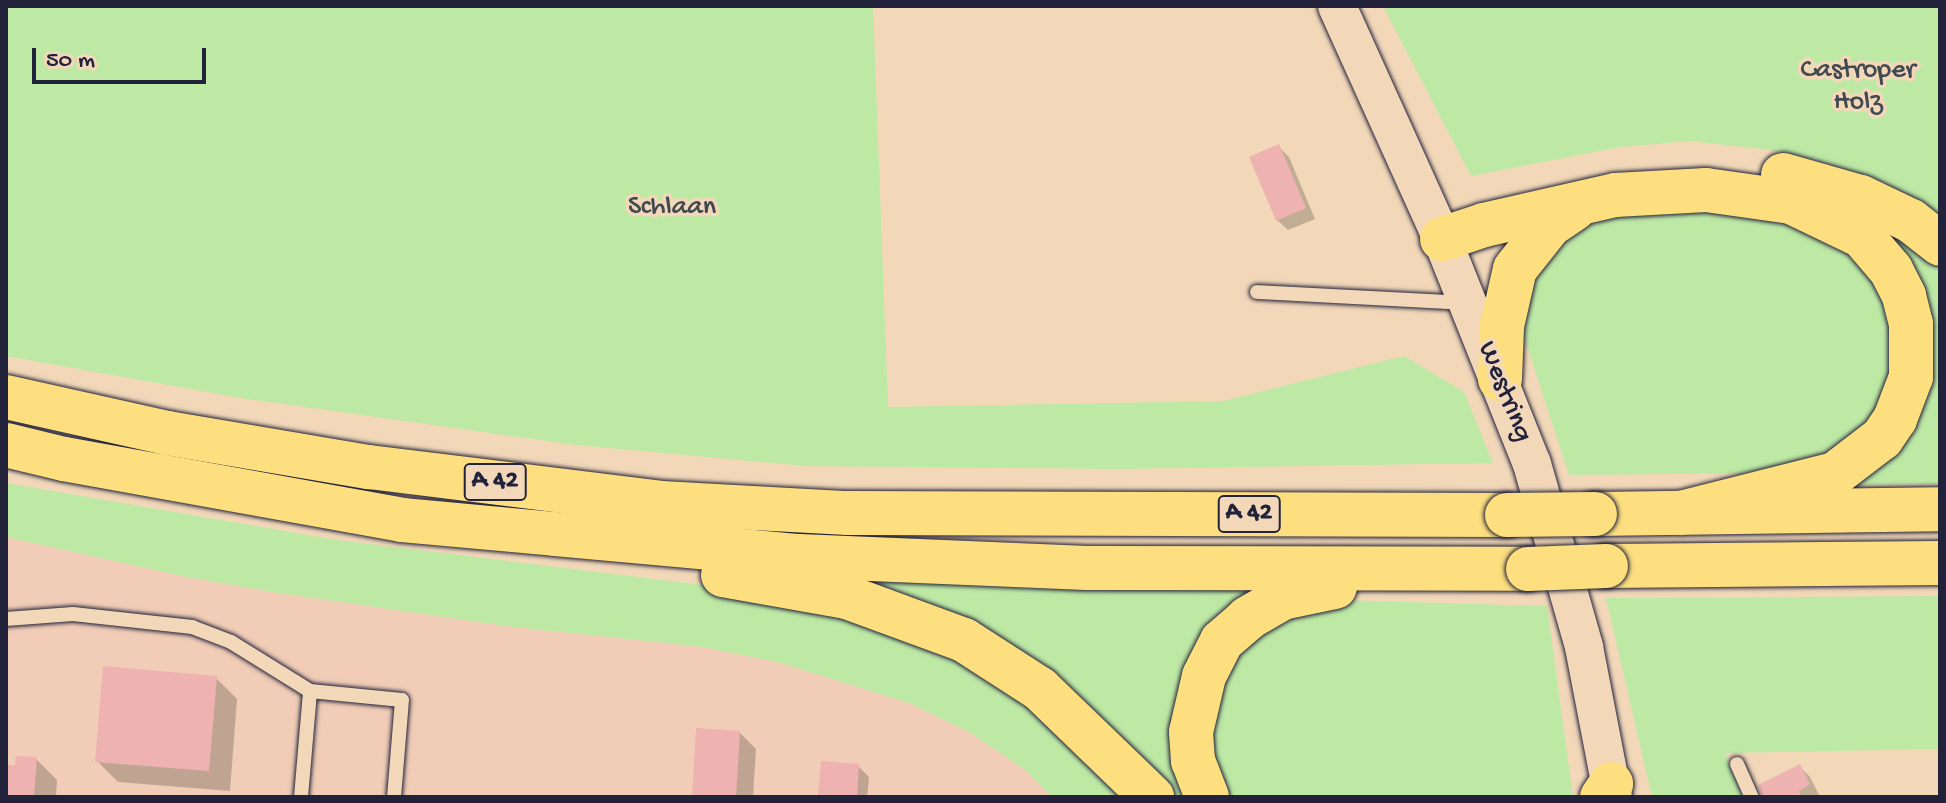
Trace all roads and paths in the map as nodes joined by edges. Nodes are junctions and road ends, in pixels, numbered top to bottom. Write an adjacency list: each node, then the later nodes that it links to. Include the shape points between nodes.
1 (1337, 6): 3 (main road, Westring)
2 (1583, 203): 3 (highway, via 1484,225); 7 (highway, via 1550,225 1515,269 1502,326); 11 (highway, via 1615,195 1706,190 1791,202 1862,236 1891,270 1904,296 1911,324 1911,377 1882,438 1835,474)
3 (1436, 227): 4 (highway, via 1594,170 1653,164 1747,168 1799,178 1861,197 1911,221); 6 (main road, Westring)
4 (1940, 244)
5 (1257, 292): 6 (lane)
6 (1468, 303): 7 (main road, Westring)
7 (1500, 379): 18 (main road, Westring, via 1532,464 1584,647)
8 (6, 397): 11 (highway, A 42, bridge, via 167,433 369,467 661,503 848,513)
9 (6, 445): 12 (highway, A 42, via 371,514)
10 (1940, 509): 11 (highway, A 42)
11 (1681, 513)
12 (481, 529): 14 (highway, A 42, via 799,556 1087,568); 21 (highway, via 847,597 964,640 1040,689)
13 (1940, 563): 14 (highway, A 42, bridge)
14 (1439, 570): 22 (highway, via 1388,584 1332,587 1282,598 1222,641 1204,676 1191,732 1193,761)
15 (6, 619): 16 (lane, via 73,614 192,627 231,642)
16 (310, 691): 19 (lane); 20 (lane, via 402,700)
17 (1737, 764): 23 (lane)
18 (1609, 793)
19 (301, 797)
20 (394, 797)
21 (1152, 797)
22 (1207, 797)
23 (1752, 797)

